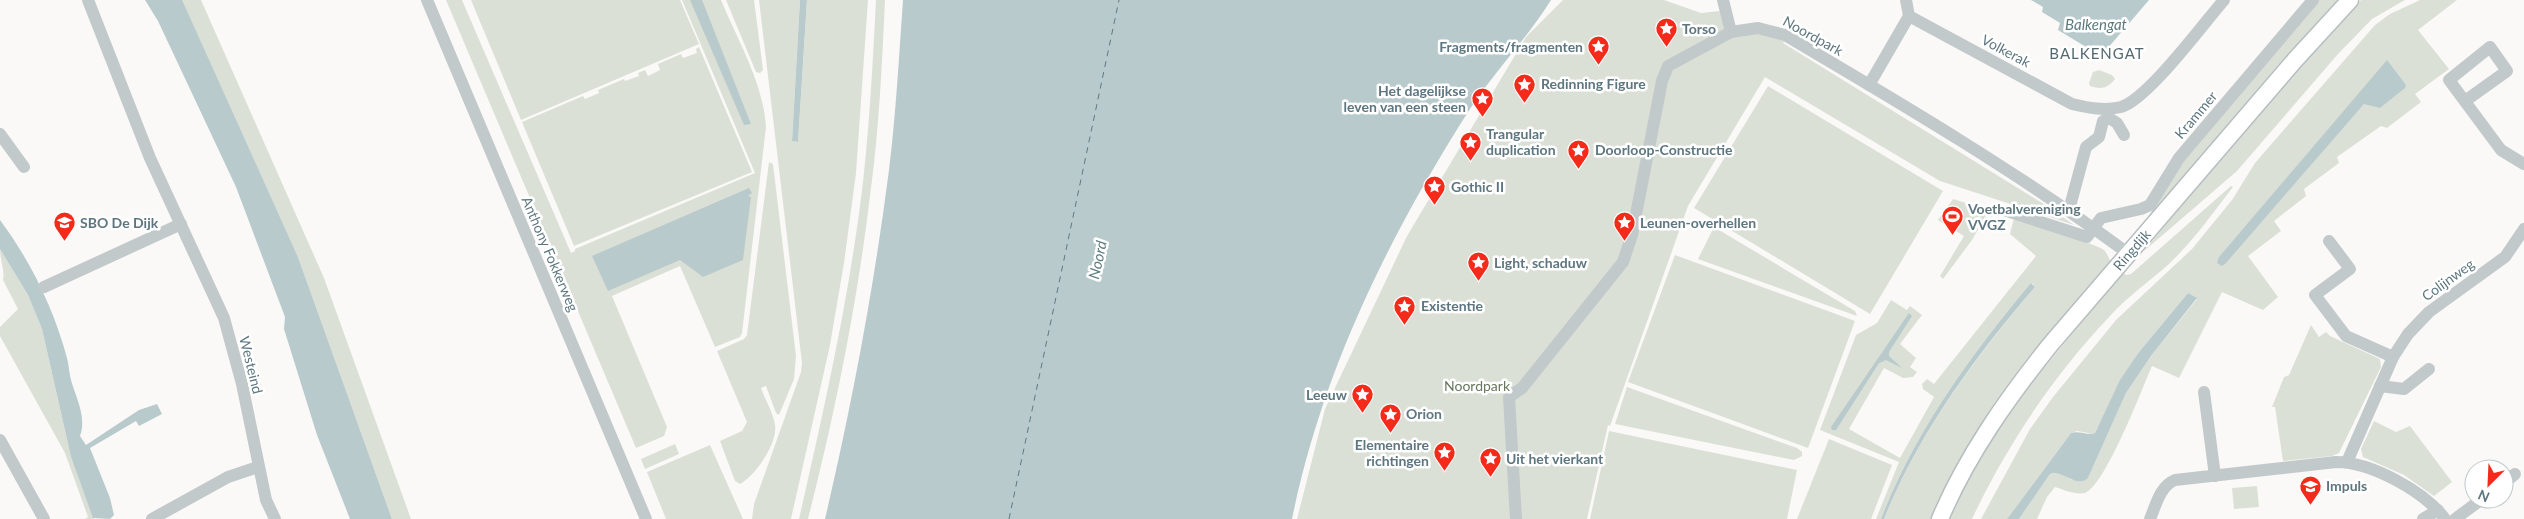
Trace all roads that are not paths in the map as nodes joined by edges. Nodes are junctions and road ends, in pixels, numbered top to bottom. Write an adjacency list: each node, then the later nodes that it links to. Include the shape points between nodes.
1 (88, 0): 18 (street, Westeind, via 150,158)
2 (427, 0): 38 (street, Anthony Fokkerweg)
3 (1723, 0): 9 (street)
4 (1906, 0): 8 (street)
5 (2224, 0): 8 (street, Volkerak, via 2147,90 2122,106 2099,110 2072,104)
6 (2313, 0): 19 (street, Krammer, via 2179,158 2150,205 2101,218)
7 (2350, 0): 22 (main road, Ringdijk)
8 (1909, 16): 10 (street)
9 (1731, 32): 10 (street, Noordpark, via 1758,28 1772,30); 39 (street, Noordpark, via 1668,66 1662,81 1632,236 1623,262 1522,388 1509,396)
10 (1869, 85): 16 (street, Noordpark)
11 (2465, 101): 11 (street, via 2507,71 2490,47 2449,80); 14 (street, via 2501,150)
12 (0, 134): 15 (street)
13 (2124, 135): 16 (street, via 2113,119 2103,121 2099,136 2086,147)
14 (2524, 164)
15 (24, 167)
16 (2069, 210): 19 (street, Noordpark)
17 (2007, 211): 19 (street, Krammer, via 2084,237)
18 (180, 224): 23 (street); 31 (street, Westeind, via 224,318 242,384)
19 (2094, 228): 22 (street, Noordpark)
20 (2524, 229): 24 (street, Colijnweg, via 2505,257 2429,312 2408,334)
21 (2329, 241): 24 (street, via 2350,269 2315,295 2346,336)
22 (2128, 254): 40 (main road, Ringdijk, via 2012,393 1981,440)
23 (44, 287)
24 (2393, 357): 26 (street, Colijnweg)
25 (2429, 369): 26 (street, via 2404,389)
26 (2380, 386): 30 (street, Colijnweg)
27 (2204, 392): 32 (street)
28 (0, 440): 29 (street)
29 (4, 455): 35 (street)
30 (2346, 462): 32 (street); 34 (street, via 2405,486 2425,498)
31 (258, 466): 36 (street, via 228,478); 37 (street, Westeind, via 266,500)
32 (2215, 476): 41 (street, via 2175,480 2167,484)
33 (2468, 509): 43 (street)
34 (2441, 514): 42 (street)
35 (44, 519)
36 (152, 519)
37 (275, 519)
38 (646, 519)
39 (1516, 519)
40 (1940, 519)
41 (2150, 519)
42 (2423, 519)
43 (2455, 519)

